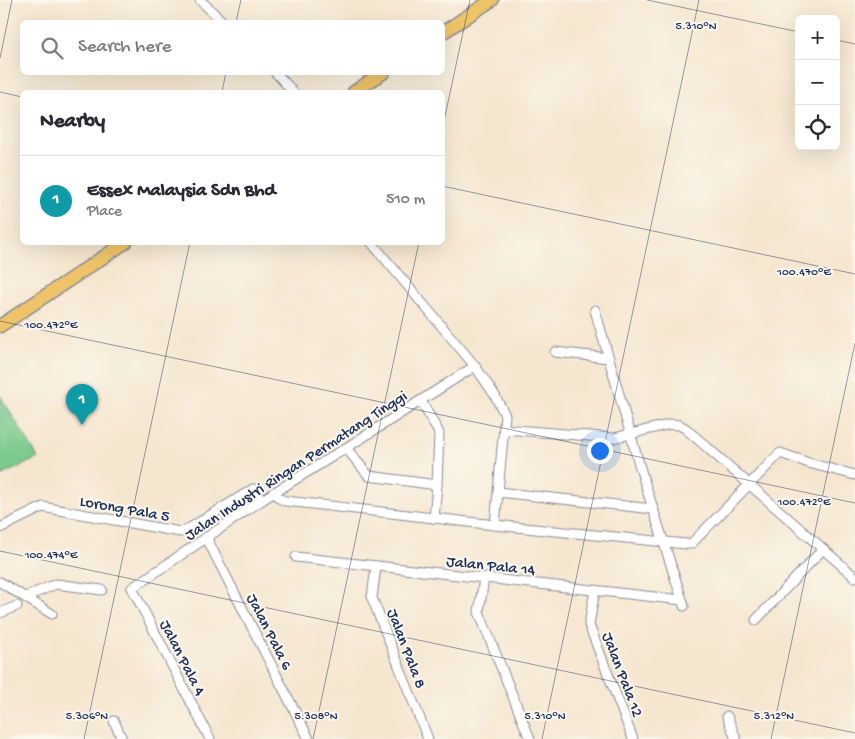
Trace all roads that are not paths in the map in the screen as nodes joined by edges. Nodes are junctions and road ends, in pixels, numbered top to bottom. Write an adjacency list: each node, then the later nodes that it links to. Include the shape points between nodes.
1 (200, 0): 3 (street)
2 (492, 0): 4 (highway)
3 (221, 20)
4 (445, 30)
5 (278, 75): 7 (street)
6 (380, 75): 8 (highway)
7 (292, 90)
8 (357, 90)
9 (121, 245): 12 (highway)
10 (374, 245): 15 (street)
11 (595, 310): 14 (street)
12 (2, 323)
13 (555, 352): 14 (street)
14 (609, 358): 18 (street)
15 (475, 366): 16 (street, Jalan Industri Ringan Permatang Tinggi); 17 (street, via 505,415)
16 (421, 401): 19 (street, Jalan Industri Ringan Permatang Tinggi); 21 (street, via 439,433)
17 (504, 428): 18 (street, via 614,438); 24 (street)
18 (630, 434): 22 (street, via 679,425); 26 (street)
19 (346, 448): 21 (street, via 369,476); 23 (street, Jalan Industri Ringan Permatang Tinggi)
20 (855, 475): 22 (street, via 780,453)
21 (437, 485): 27 (street)
22 (750, 485): 31 (street, via 691,544); 32 (street)
23 (274, 492): 25 (street, Jalan Industri Ringan Permatang Tinggi); 27 (street, via 286,501)
24 (498, 492): 26 (street); 28 (street)
25 (262, 500): 29 (street, Lorong Pala 5, via 253,489 180,532 43,507); 30 (street, Jalan Industri Ringan Permatang Tinggi)
26 (653, 509): 31 (street)
27 (434, 518): 28 (street)
28 (495, 525): 31 (street)
29 (0, 528)
30 (206, 537): 38 (street, Jalan Industri Ringan Permatang Tinggi); 50 (street, Jalan Pala 6)
31 (664, 542): 40 (street, Jalan Pala 14, via 683,603)
32 (823, 549): 35 (street); 45 (street)
33 (296, 557): 34 (street, Jalan Pala 14)
34 (376, 566): 36 (street, Jalan Pala 14); 51 (street, Jalan Pala 8, via 372,598)
35 (855, 577)
36 (484, 578): 40 (street, Jalan Pala 14); 52 (street, via 480,612)
37 (0, 582): 41 (street)
38 (132, 588): 49 (street, Jalan Pala 4)
39 (102, 590): 41 (street, via 56,584)
40 (594, 590): 53 (street, Jalan Pala 12, via 589,625)
41 (25, 597): 44 (street)
42 (17, 606): 43 (street)
43 (0, 613)
44 (52, 614)
45 (756, 620)
46 (727, 716): 54 (street)
47 (114, 721): 48 (street)
48 (122, 739)
49 (210, 739)
50 (309, 739)
51 (428, 739)
52 (530, 739)
53 (633, 739)
54 (736, 739)

